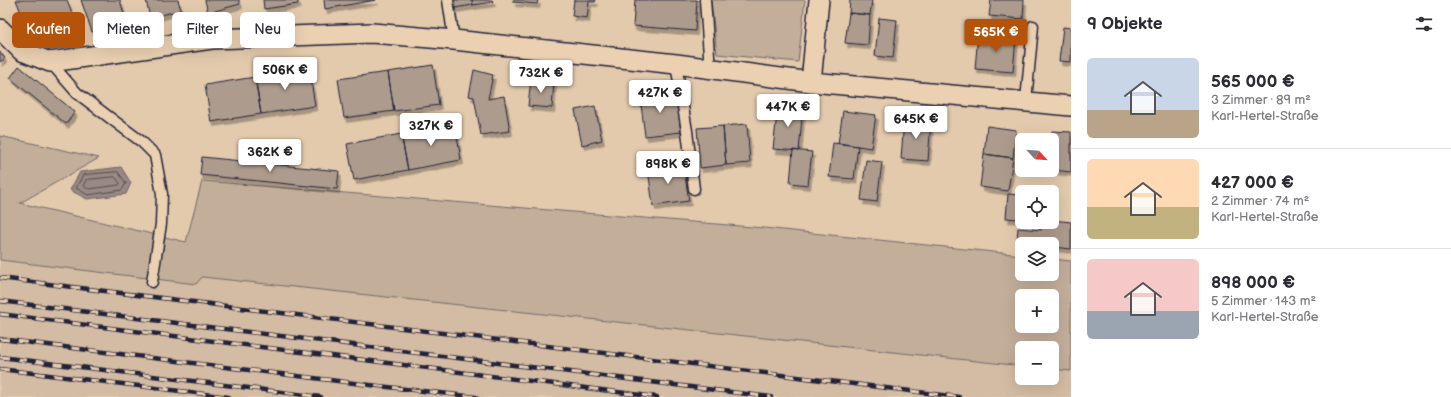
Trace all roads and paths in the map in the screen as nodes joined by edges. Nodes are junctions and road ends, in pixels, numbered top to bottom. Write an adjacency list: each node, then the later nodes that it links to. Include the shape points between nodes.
1 (448, 0): 6 (lane)
2 (706, 0): 9 (lane)
3 (819, 0): 10 (street)
4 (1033, 26): 11 (lane)
5 (0, 29): 7 (street, via 22,51)
6 (454, 40): 7 (street, via 372,33 212,39); 8 (street)
7 (50, 62): 14 (lane, via 78,93 155,155 162,194 161,224)
8 (676, 64): 9 (street); 13 (lane)
9 (710, 69): 10 (street)
10 (811, 82): 11 (street)
11 (1026, 101): 12 (street)
12 (1071, 106)
13 (694, 189)
14 (152, 282)

